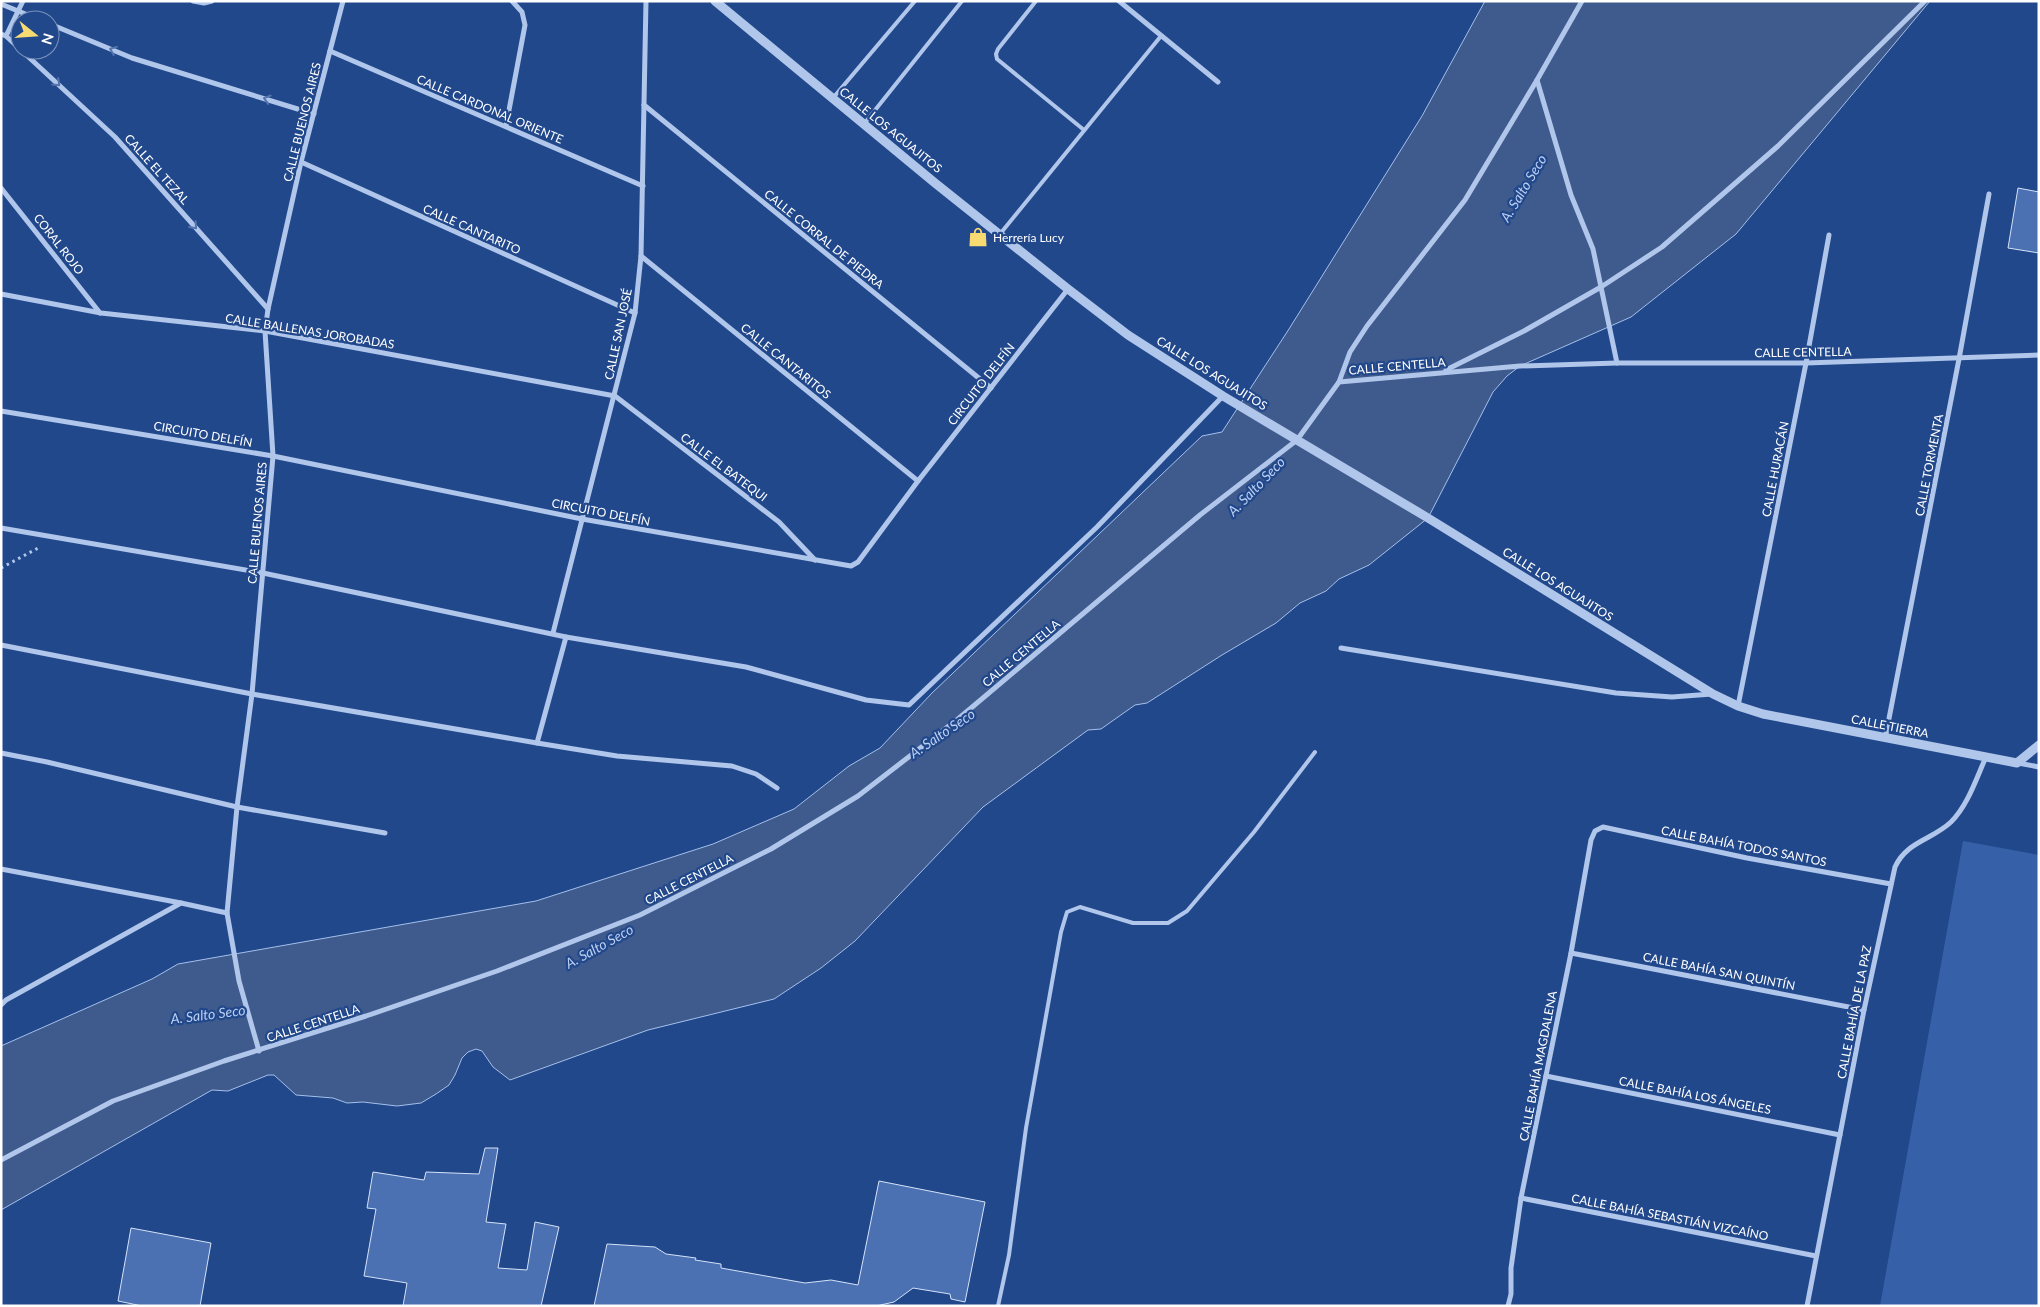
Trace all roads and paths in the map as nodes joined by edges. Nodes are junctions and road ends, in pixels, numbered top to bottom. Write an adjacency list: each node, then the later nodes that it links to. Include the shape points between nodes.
1 (193, 1): 2 (street)
2 (212, 1)
3 (343, 1): 17 (street, CALLE BUENOS AIRES)
4 (512, 1): 25 (street, via 522,12 525,25)
5 (646, 1): 22 (street, CALLE SAN JOSÉ)
6 (715, 1): 21 (street, CALLE LOS AGUAJITOS)
7 (915, 1): 21 (lane)
8 (962, 1): 24 (lane)
9 (1036, 1): 26 (lane, via 998,49 997,59)
10 (1120, 1): 16 (street)
11 (1582, 1): 19 (street)
12 (1925, 1): 34 (street, via 1778,146 1720,198 1662,247)
13 (1, 4): 14 (street)
14 (16, 10)
15 (60, 28): 23 (street, one-way to 15, via 132,58)
16 (1162, 36): 20 (street); 26 (lane)
17 (330, 51): 23 (street, CALLE BUENOS AIRES); 25 (street, CALLE CARDONAL ORIENTE)
18 (33, 60): 37 (street, CALLE EL TEZAL, one-way to 37, via 115,137)
19 (1537, 80): 34 (street, via 1571,195 1593,249); 46 (street, via 1465,200 1363,332 1350,352)
20 (1218, 82)
21 (833, 98): 24 (street, CALLE LOS AGUAJITOS)
22 (644, 105): 28 (street, CALLE SAN JOSÉ); 47 (street, CALLE CORRAL DE PIEDRA)
23 (314, 114): 27 (street, CALLE BUENOS AIRES)
24 (864, 124): 31 (street, CALLE LOS AGUAJITOS)
25 (506, 126): 28 (street, CALLE CARDONAL ORIENTE)
26 (1084, 130): 31 (lane)
27 (301, 162): 37 (street, CALLE BUENOS AIRES); 39 (street, CALLE CANTARITO)
28 (642, 186): 33 (street, CALLE SAN JOSÉ)
29 (1, 188): 38 (street, CORAL ROJO)
30 (1989, 194): 42 (street, CALLE TORMENTA)
31 (1000, 234): 35 (street, CALLE LOS AGUAJITOS)
32 (1829, 235): 44 (street, CALLE HURACÁN)
33 (641, 256): 39 (street, CALLE SAN JOSÉ); 53 (street, CALLE CANTARITOS)
34 (1602, 287): 43 (street); 45 (street)
35 (1068, 289): 47 (street, CIRCUITO DELFÍN); 49 (street, CALLE LOS AGUAJITOS, via 1128,335)
36 (1, 294): 38 (street, CALLE BALLENAS JOROBADAS)
37 (268, 309): 40 (street, CALLE BUENOS AIRES)
38 (101, 313): 40 (street, CALLE BALLENAS JOROBADAS)
39 (635, 313): 48 (street, CALLE SAN JOSÉ)
40 (265, 331): 48 (street, CALLE BALLENAS JOROBADAS); 52 (street, CALLE BUENOS AIRES)
41 (2039, 355): 42 (street, CALLE CENTELLA)
42 (1959, 359): 44 (street, CALLE CENTELLA); 67 (street, CALLE TORMENTA)
43 (1617, 363): 44 (street, CALLE CENTELLA); 45 (street, CALLE CENTELLA)
44 (1806, 363): 66 (street, CALLE HURACÁN)
45 (1443, 372): 46 (street, CALLE CENTELLA)
46 (1339, 382): 51 (street, CALLE CENTELLA)
47 (991, 388): 53 (street, CIRCUITO DELFÍN)
48 (615, 396): 54 (street, CALLE SAN JOSÉ); 57 (street, CALLE EL BATEQUI, via 779,522)
49 (1223, 396): 51 (street, CALLE LOS AGUAJITOS); 61 (street, via 1097,527 909,705 866,700 746,667)
50 (1, 410): 52 (street, CIRCUITO DELFÍN)
51 (1297, 440): 65 (street, CALLE LOS AGUAJITOS); 87 (street, CALLE CENTELLA, via 1193,521 950,725 858,796 771,849 640,914 497,972)
52 (273, 456): 54 (street, CIRCUITO DELFÍN); 59 (street, CALLE BUENOS AIRES)
53 (918, 481): 57 (street, CIRCUITO DELFÍN, via 858,562 851,566)
54 (582, 519): 57 (street, CIRCUITO DELFÍN); 60 (street, CALLE SAN JOSÉ)
55 (1, 528): 56 (street)
56 (59, 537): 58 (path); 59 (street)
57 (816, 560)
58 (1, 568)
59 (262, 573): 60 (street); 64 (street, CALLE BUENOS AIRES)
60 (553, 633): 61 (street)
61 (566, 637): 68 (street)
62 (1, 645): 64 (street)
63 (1341, 648): 65 (street, via 1616,693 1672,697)
64 (252, 694): 68 (street); 76 (street, CALLE BUENOS AIRES)
65 (1713, 694): 66 (street, CALLE LOS AGUAJITOS)
66 (1738, 706): 67 (street, CALLE TIERRA)
67 (1885, 739): 72 (street, CALLE TIERRA)
68 (537, 743): 75 (street, via 617,756 732,766 756,774)
69 (2039, 745): 73 (street)
70 (1315, 752): 93 (lane, via 1254,832 1187,911 1168,923 1133,923 1080,907 1067,912 1026,1128 1009,1255)
71 (1, 753): 76 (street)
72 (1986, 756): 73 (street, CALLE TIERRA); 80 (street, CALLE BAHÍA DE LA PAZ, via 1959,813 1949,824 1906,850)
73 (2017, 763): 74 (street, CALLE TIERRA)
74 (2039, 767)
75 (777, 788)
76 (237, 807): 78 (street); 82 (street, CALLE BUENOS AIRES)
77 (1595, 831): 80 (street, CALLE BAHÍA TODOS SANTOS, via 1603,827); 83 (street, CALLE BAHÍA MAGDALENA)
78 (385, 833)
79 (1, 869): 81 (street)
80 (1891, 884): 86 (street, CALLE BAHÍA DE LA PAZ)
81 (181, 903): 82 (street); 84 (street)
82 (227, 913): 87 (street, CALLE BUENOS AIRES, via 239,981)
83 (1571, 953): 86 (street, CALLE BAHÍA SAN QUINTÍN); 88 (street, CALLE BAHÍA MAGDALENA)
84 (4, 999): 85 (street)
85 (1, 1005)
86 (1864, 1010): 89 (street, CALLE BAHÍA DE LA PAZ)
87 (259, 1050): 90 (street, CALLE CENTELLA, via 112,1101)
88 (1546, 1076): 89 (street, CALLE BAHÍA LOS ÁNGELES); 91 (street, CALLE BAHÍA MAGDALENA)
89 (1840, 1135): 92 (street, CALLE BAHÍA DE LA PAZ)
90 (1, 1160)
91 (1521, 1198): 92 (street, CALLE BAHÍA SEBASTIÁN VIZCAÍNO); 94 (street, CALLE BAHÍA MAGDALENA)
92 (1816, 1256): 95 (street, CALLE BAHÍA DE LA PAZ)
93 (998, 1306)
94 (1508, 1306)
95 (1807, 1306)

